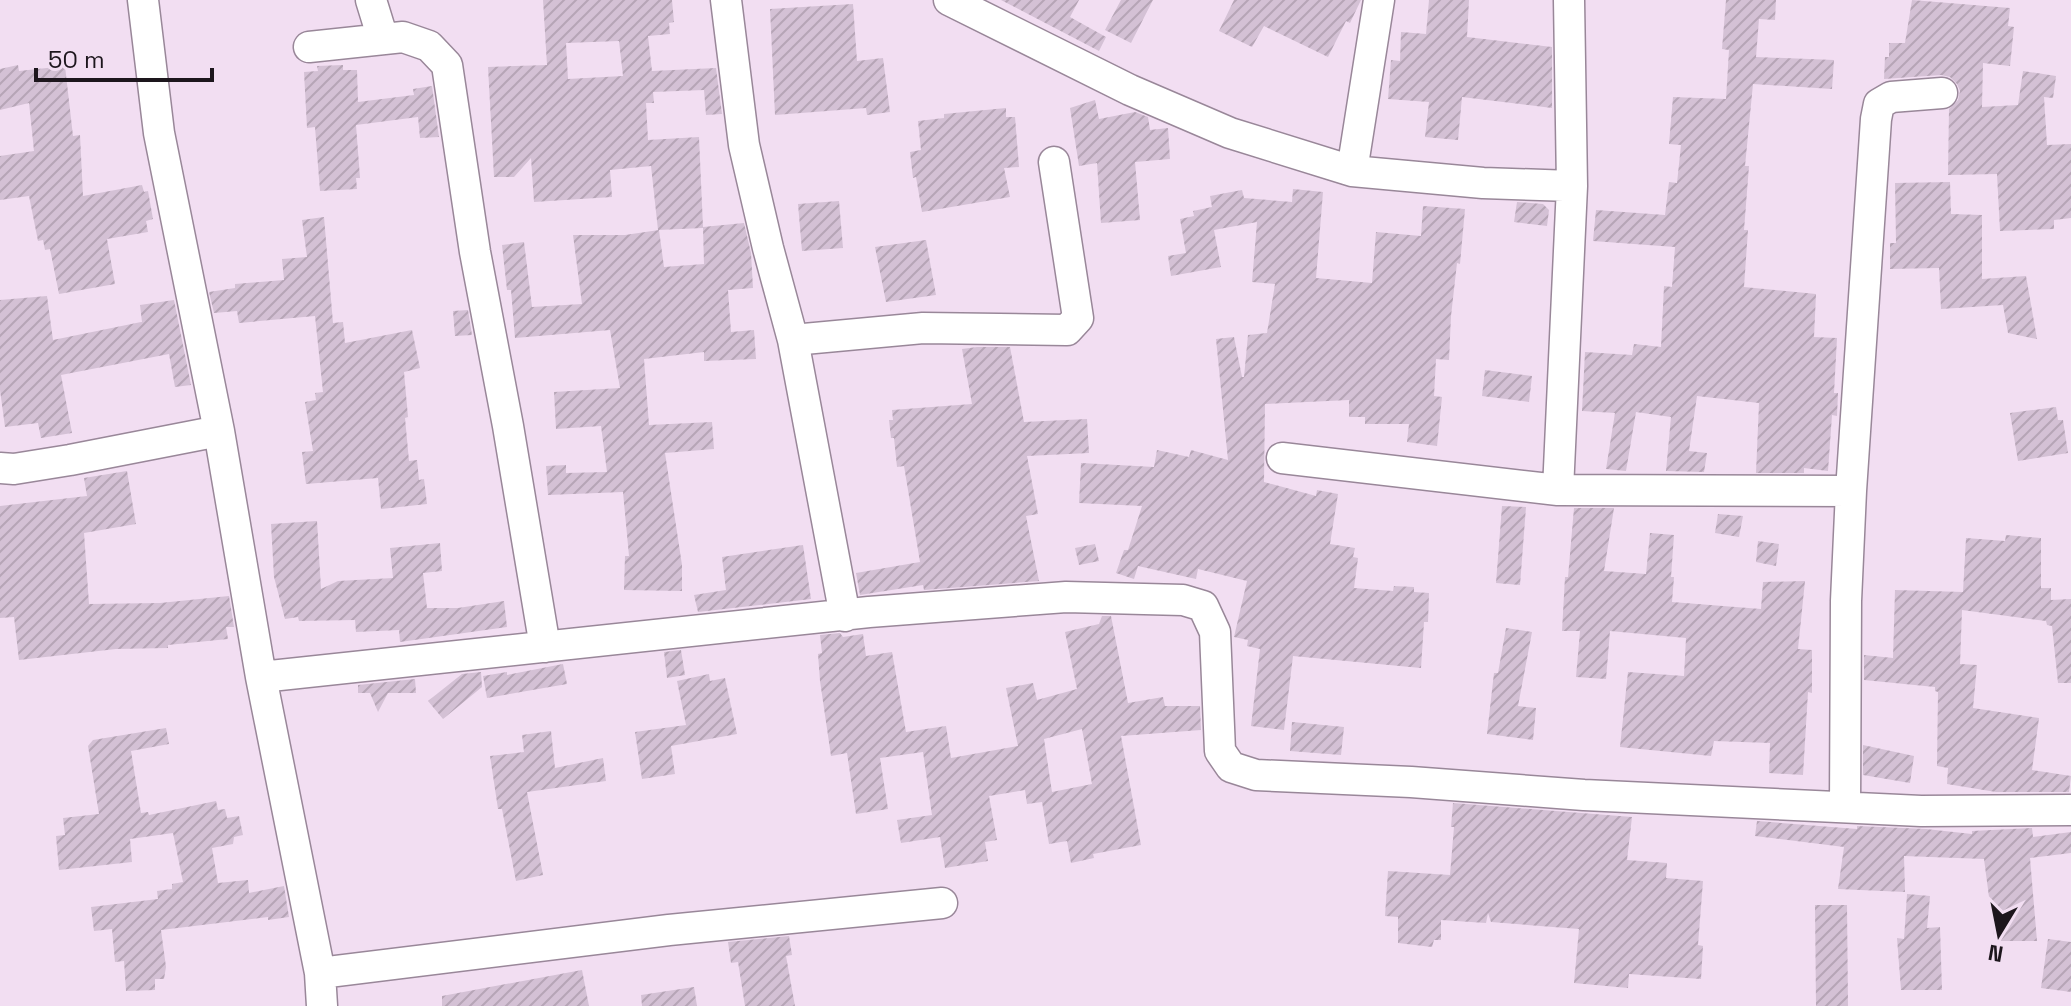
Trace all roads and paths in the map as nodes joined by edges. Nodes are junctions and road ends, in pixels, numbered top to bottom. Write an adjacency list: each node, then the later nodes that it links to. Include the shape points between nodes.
1 (143, 0): 14 (street, via 159,133)
2 (371, 0): 7 (street)
3 (726, 0): 13 (street, via 744,145)
4 (949, 0): 11 (street, via 1216,127)
5 (1379, 0): 11 (street)
6 (1569, 0): 12 (street)
7 (383, 39): 8 (street); 20 (street, via 403,37 429,46 447,65)
8 (309, 47)
9 (1942, 93): 18 (street, via 1891,97 1879,104)
10 (1054, 162): 13 (street, via 1078,318 1067,330 923,328)
11 (1352, 171): 12 (street)
12 (1572, 186): 17 (street)
13 (793, 340): 19 (street)
14 (219, 431): 16 (street); 21 (street)
15 (1282, 458): 17 (street)
16 (0, 468)
17 (1558, 490): 18 (street)
18 (1851, 491): 22 (street)
19 (845, 616): 20 (street); 22 (street, via 1066,597 1183,600 1203,606 1215,632 1220,751 1231,767 1256,775)
20 (545, 647): 21 (street)
21 (261, 677): 25 (street)
22 (1845, 807): 23 (street)
23 (2071, 810)
24 (942, 903): 25 (street)
25 (320, 973): 26 (street)
26 (322, 1006)

